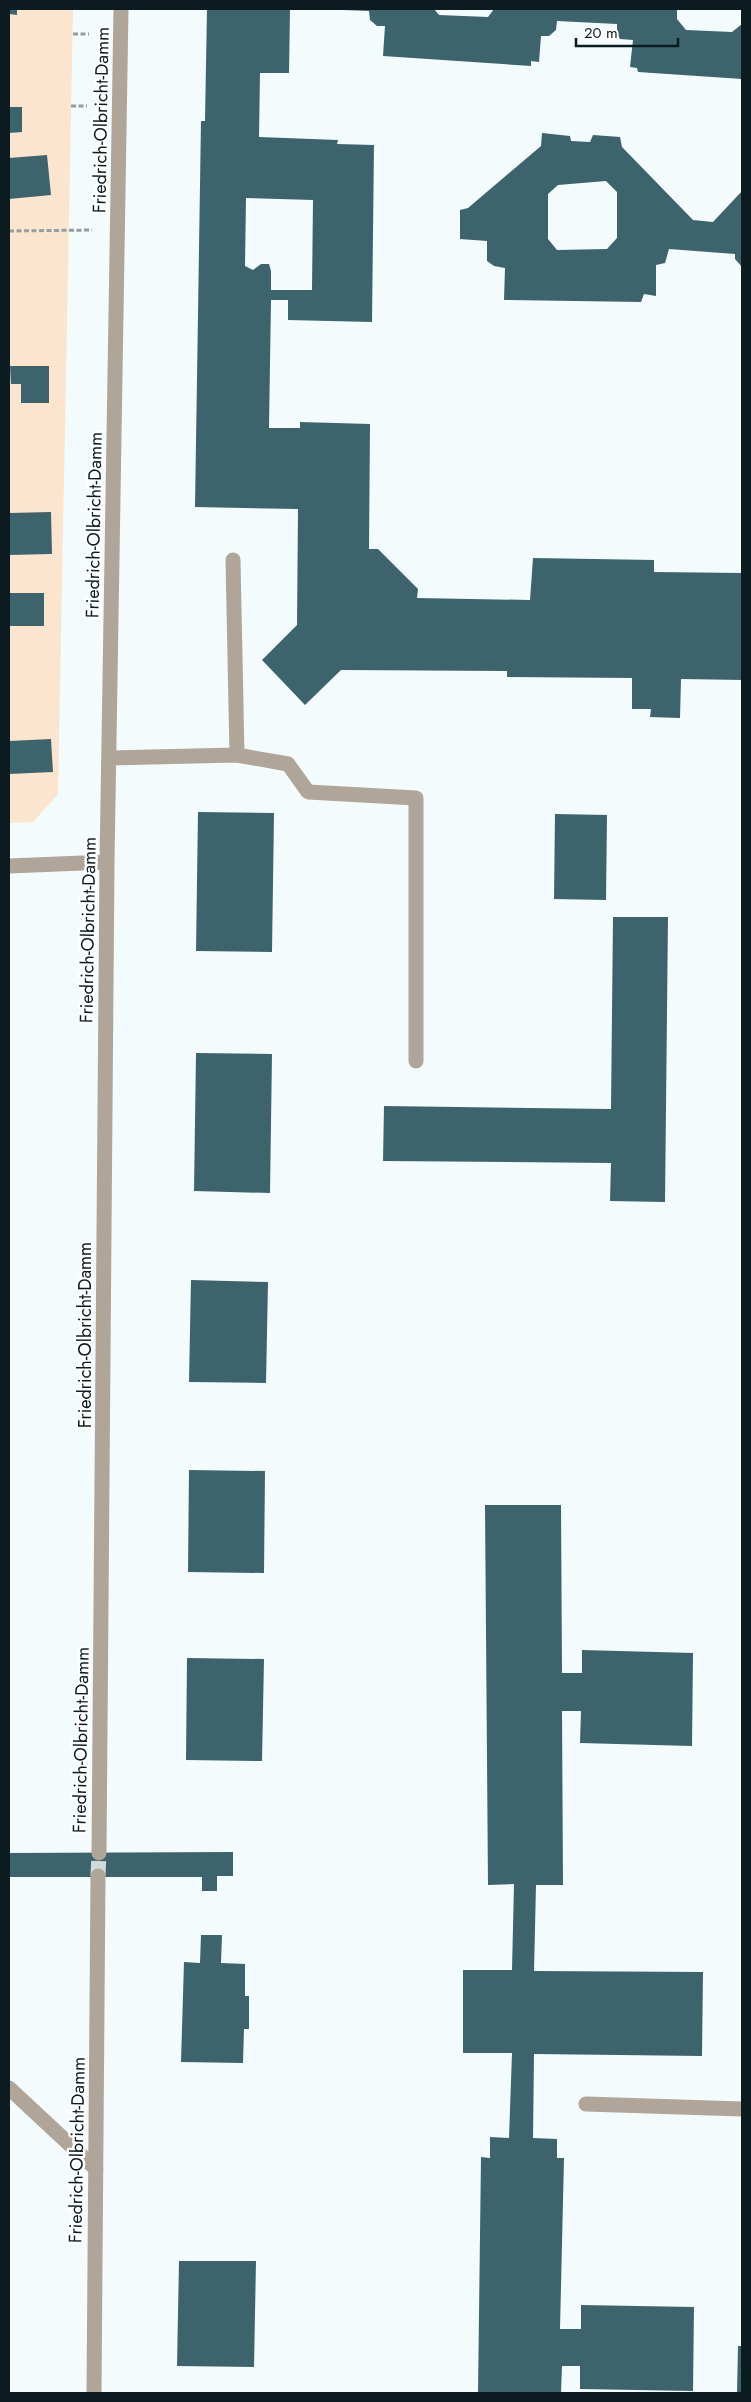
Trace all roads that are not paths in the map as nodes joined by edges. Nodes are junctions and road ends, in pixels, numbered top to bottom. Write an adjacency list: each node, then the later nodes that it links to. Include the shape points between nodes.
1 (121, 9): 4 (street, Friedrich-Olbricht-Damm)
2 (233, 560): 3 (street)
3 (238, 755): 4 (street); 7 (street, via 288,764 308,792 416,798)
4 (109, 758): 5 (street, Friedrich-Olbricht-Damm)
5 (108, 862): 6 (street); 8 (street, Friedrich-Olbricht-Damm)
6 (9, 866)
7 (416, 1061)
8 (99, 1852)
9 (98, 1876): 13 (street, Friedrich-Olbricht-Damm)
10 (9, 2088): 13 (street)
11 (586, 2104): 12 (street)
12 (742, 2109)
13 (96, 2169): 14 (street, Friedrich-Olbricht-Damm)
14 (94, 2393)

